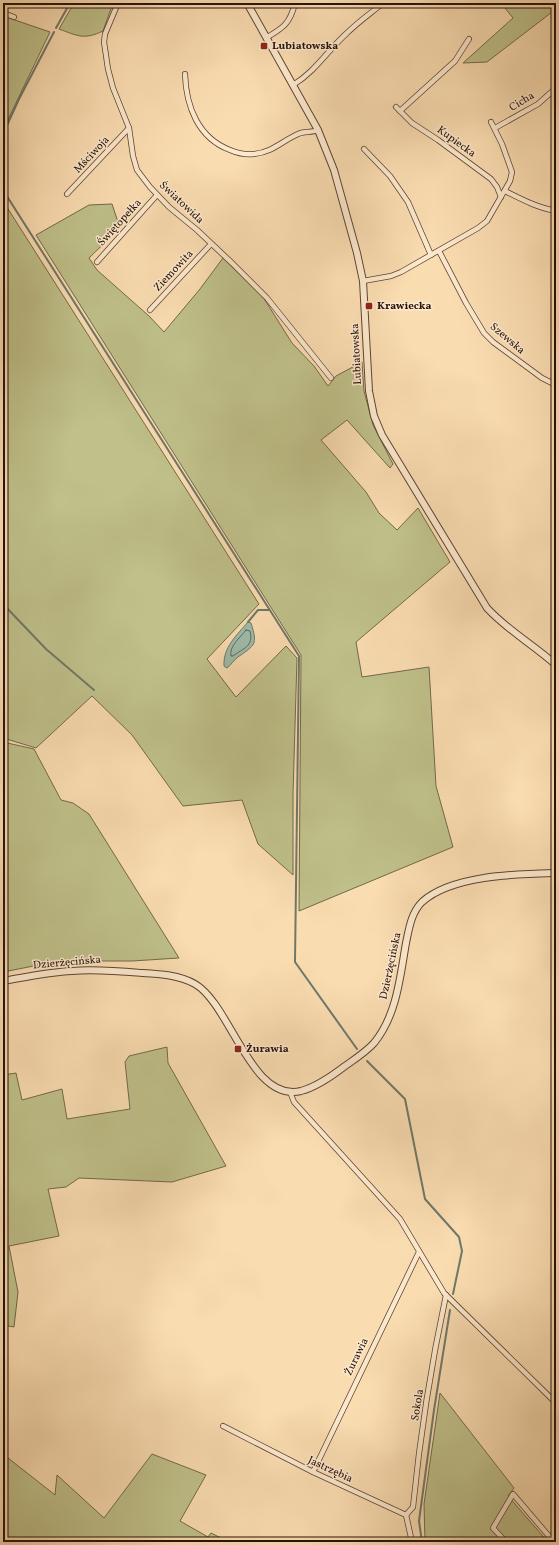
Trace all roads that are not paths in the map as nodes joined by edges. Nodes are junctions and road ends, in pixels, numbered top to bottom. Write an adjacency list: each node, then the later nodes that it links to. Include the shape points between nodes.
1 (118, 3): 13 (street, Światowida, via 104,42 113,88)
2 (247, 3): 7 (street, Lubiatowska)
3 (295, 3): 7 (street, via 293,13 283,28)
4 (383, 3): 10 (street, via 346,33 322,60)
5 (3, 13): 6 (street)
6 (14, 17)
7 (266, 38): 10 (street, Lubiatowska)
8 (468, 39): 20 (street, Kupiecka, via 455,61 398,109 491,179)
9 (185, 74): 15 (street, via 186,89 199,126 207,137 226,149 246,155 261,153 298,134)
10 (293, 85): 15 (street, Lubiatowska)
11 (556, 88): 14 (street, Cicha, via 538,104)
12 (491, 122): 14 (street)
13 (129, 128): 18 (street, Mściwoja); 19 (street, Światowida, via 137,170)
14 (495, 128): 17 (street, via 512,172)
15 (318, 130): 26 (street, Lubiatowska, via 334,170)
16 (364, 149): 24 (street, via 390,176 408,202)
17 (505, 191): 20 (street); 21 (street, via 524,201)
18 (67, 194)
19 (157, 195): 22 (street, Światowida); 25 (street, Świętopełka)
20 (501, 196): 23 (street, via 484,225)
21 (556, 211)
22 (211, 244): 27 (street, Ziemowita); 28 (street, Światowida, via 267,298)
23 (439, 251): 24 (street); 29 (street, Szewska, via 484,333 510,355)
24 (431, 255): 26 (street, via 391,276)
25 (97, 262)
26 (363, 281): 30 (street, Lubiatowska, via 369,391 374,416 382,435 487,608 503,624)
27 (150, 310)
28 (331, 378)
29 (556, 385)
30 (556, 664)
31 (556, 873): 33 (street, Dzierżęcińska, via 497,876 469,882 443,889 422,902 411,920 395,1000 374,1043 362,1055 315,1085 298,1092)
32 (3, 982): 33 (street, Dzierżęcińska, via 56,972 104,970 165,974 187,980 206,993 215,1004 248,1058 265,1080)
33 (290, 1092): 34 (street, via 294,1102 400,1219)
34 (419, 1252): 35 (street); 38 (street, Żurawia)
35 (446, 1295): 36 (street); 39 (street, Sokola, via 424,1418 413,1507)
36 (556, 1403)
37 (223, 1426): 38 (street, Jastrzębia)
38 (313, 1472): 39 (street, Jastrzębia)
39 (406, 1515): 40 (street)
40 (412, 1542)
41 (506, 1542): 42 (street, via 492,1528 513,1494)
42 (554, 1542)

